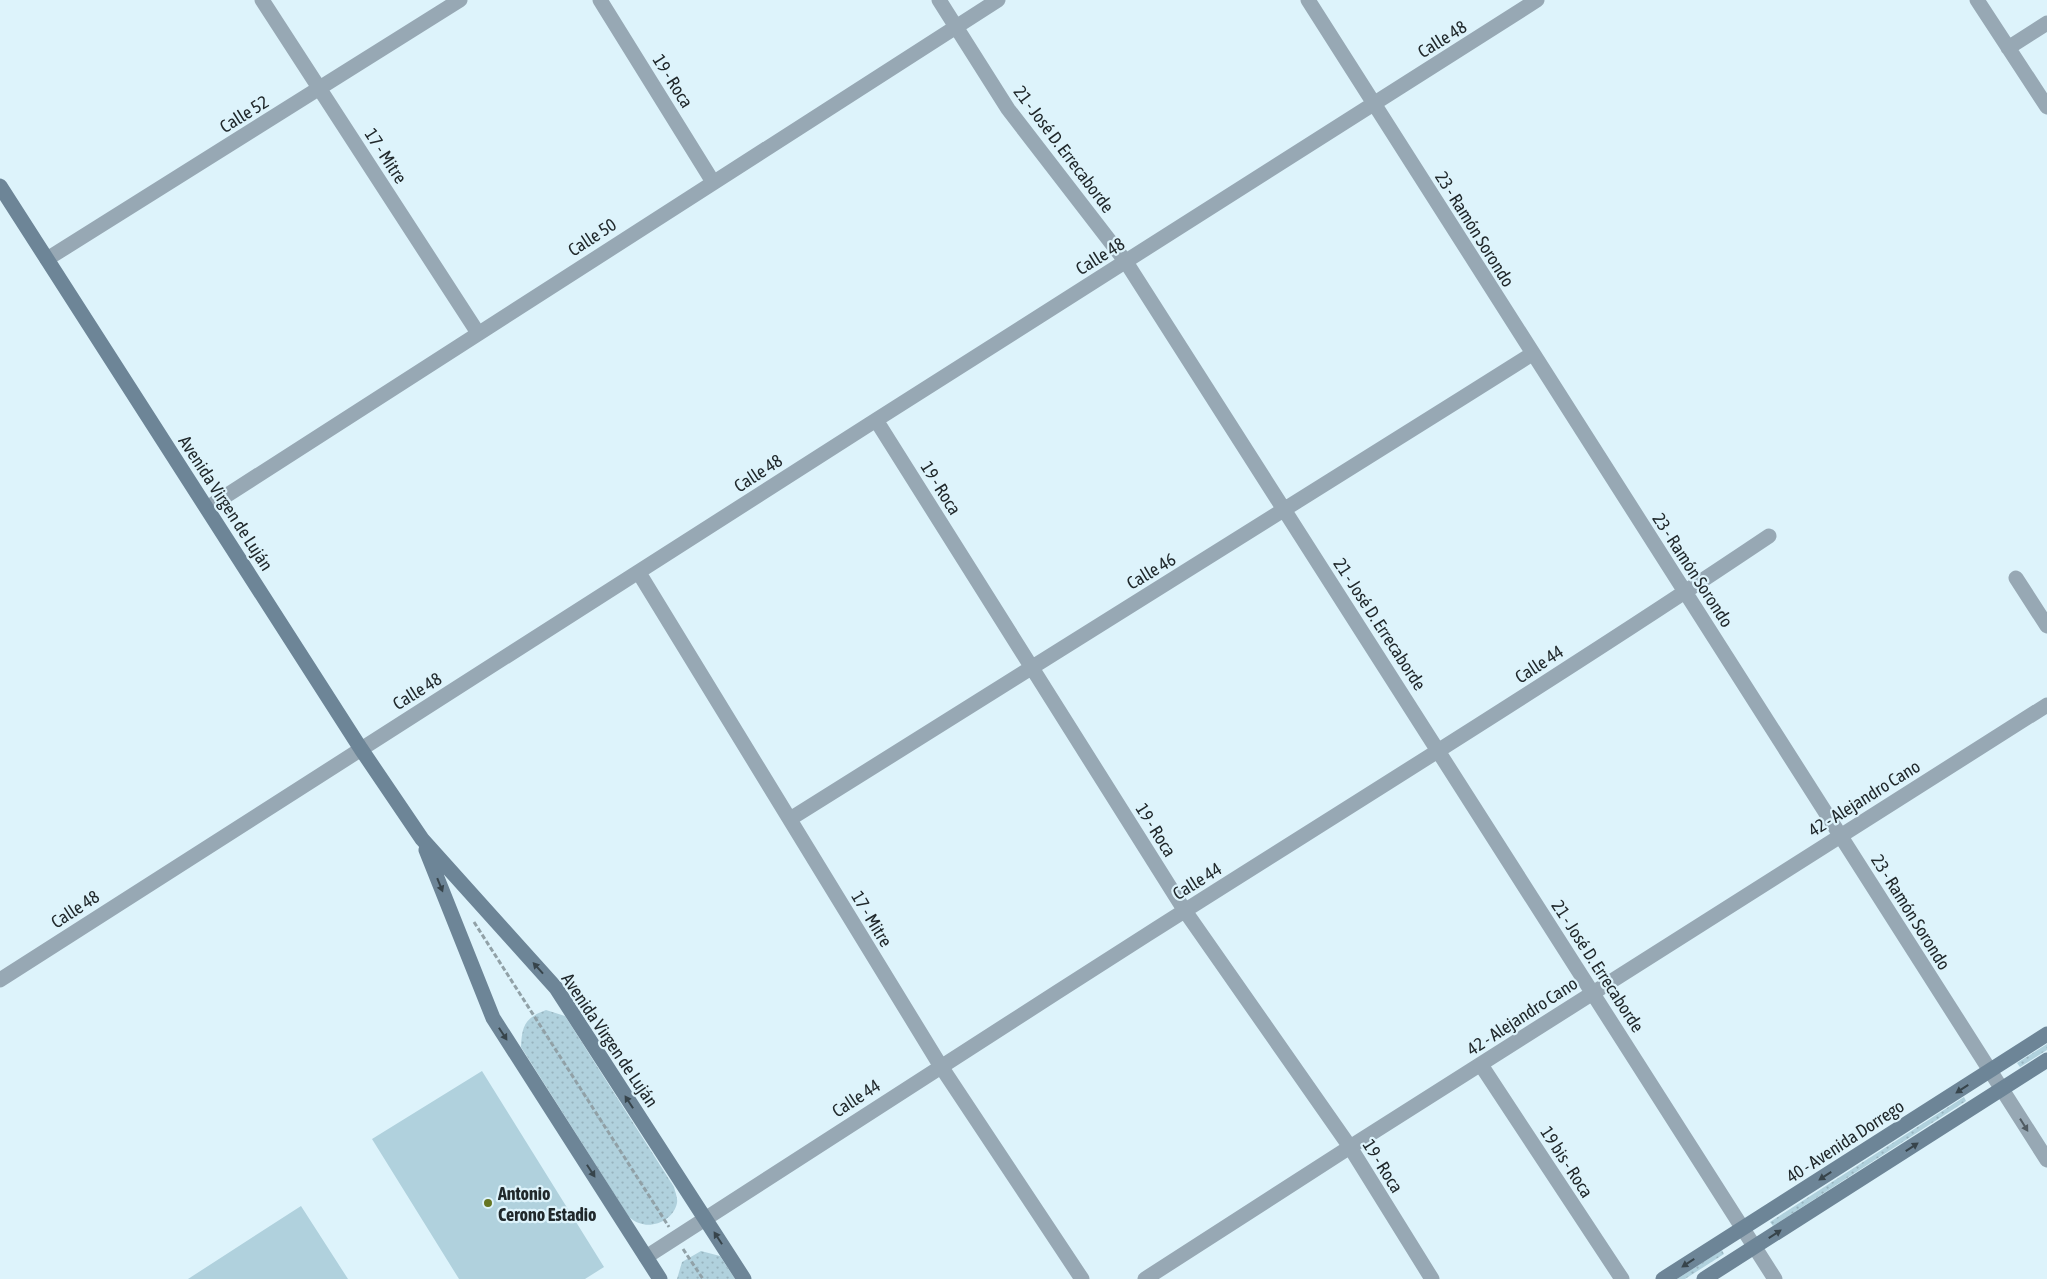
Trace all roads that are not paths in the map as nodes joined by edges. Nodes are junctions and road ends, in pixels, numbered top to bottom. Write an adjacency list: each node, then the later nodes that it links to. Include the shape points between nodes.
1 (262, 0): 12 (street, 17 - Mitre)
2 (460, 0): 12 (street, Calle 52)
3 (600, 0): 15 (street, 19 - Roca)
4 (939, 0): 10 (street, 21 - José D. Errecaborde)
5 (998, 0): 10 (street, Calle 50)
6 (1308, 0): 13 (street, 23 - Ramón Sorondo)
7 (1537, 0): 13 (street, Calle 48)
8 (1977, 0): 11 (street)
9 (2047, 23): 11 (street)
10 (955, 26): 15 (street, Calle 50); 18 (street, 21 - José D. Errecaborde, via 1008,109)
11 (2008, 48): 14 (street)
12 (319, 88): 17 (street, Calle 52); 19 (street, 17 - Mitre)
13 (1375, 104): 18 (street, Calle 48); 20 (street, 23 - Ramón Sorondo)
14 (2047, 107)
15 (713, 182): 19 (street, Calle 50)
16 (0, 186): 17 (street, Avenida Virgen de Luján)
17 (47, 259): 22 (street, Avenida Virgen de Luján)
18 (1126, 262): 21 (street, Calle 48); 23 (street, 21 - José D. Errecaborde)
19 (478, 333): 22 (street, Calle 50)
20 (1532, 354): 23 (street, Calle 46); 27 (street, 23 - Ramón Sorondo)
21 (876, 420): 25 (street, Calle 48); 29 (street, 19 - Roca)
22 (207, 508): 31 (street, Avenida Virgen de Luján)
23 (1285, 510): 29 (street, Calle 46); 32 (street, 21 - José D. Errecaborde)
24 (1770, 536): 27 (street, Calle 44)
25 (639, 573): 31 (street, Calle 48); 33 (street, 17 - Mitre)
26 (2016, 578): 28 (street)
27 (1686, 592): 32 (street, Calle 44); 34 (street, 23 - Ramón Sorondo)
28 (2047, 626)
29 (1031, 666): 33 (street, Calle 46); 36 (street, 19 - Roca)
30 (2047, 705): 34 (street, 42 - Alejandro Cano)
31 (361, 748): 35 (street, Avenida Virgen de Luján); 37 (street, Calle 48)
32 (1438, 750): 36 (street, Calle 44); 38 (street, 21 - José D. Errecaborde)
33 (790, 819): 41 (street, 17 - Mitre)
34 (1840, 835): 38 (street, 42 - Alejandro Cano); 43 (street, 23 - Ramón Sorondo)
35 (422, 839): 47 (street, Avenida Virgen de Luján, one-way to 35, via 556,988); 50 (street, Avenida Virgen de Luján, one-way to 50, via 493,1018)
36 (1184, 911): 41 (street, Calle 44); 45 (street, 19 - Roca)
37 (0, 980)
38 (1593, 993): 42 (street, 42 - Alejandro Cano); 48 (street, 21 - José D. Errecaborde)
39 (2047, 1034): 43 (street, 40 - Avenida Dorrego)
40 (2047, 1060): 44 (street)
41 (940, 1065): 47 (street, Calle 44); 53 (street, 17 - Mitre)
42 (1481, 1065): 45 (street, 42 - Alejandro Cano); 56 (street, 19 bis - Roca)
43 (1990, 1071): 44 (street, 23 - Ramón Sorondo); 48 (street, 40 - Avenida Dorrego, one-way to 48)
44 (2002, 1089): 46 (street, 23 - Ramón Sorondo, one-way to 46); 49 (street, one-way to 44)
45 (1350, 1147): 54 (street, 42 - Alejandro Cano); 55 (street, 19 - Roca)
46 (2047, 1160)
47 (705, 1219): 50 (street, Calle 44); 52 (street, Avenida Virgen de Luján, one-way to 47)
48 (1743, 1228): 49 (street, 21 - José D. Errecaborde); 57 (street, 40 - Avenida Dorrego, one-way to 57)
49 (1754, 1247): 58 (street); 59 (street, 21 - José D. Errecaborde)
50 (646, 1257): 51 (street, Avenida Virgen de Luján)
51 (660, 1279)
52 (744, 1279)
53 (1082, 1279)
54 (1145, 1279)
55 (1432, 1279)
56 (1622, 1279)
57 (1663, 1279)
58 (1704, 1279)
59 (1775, 1279)

